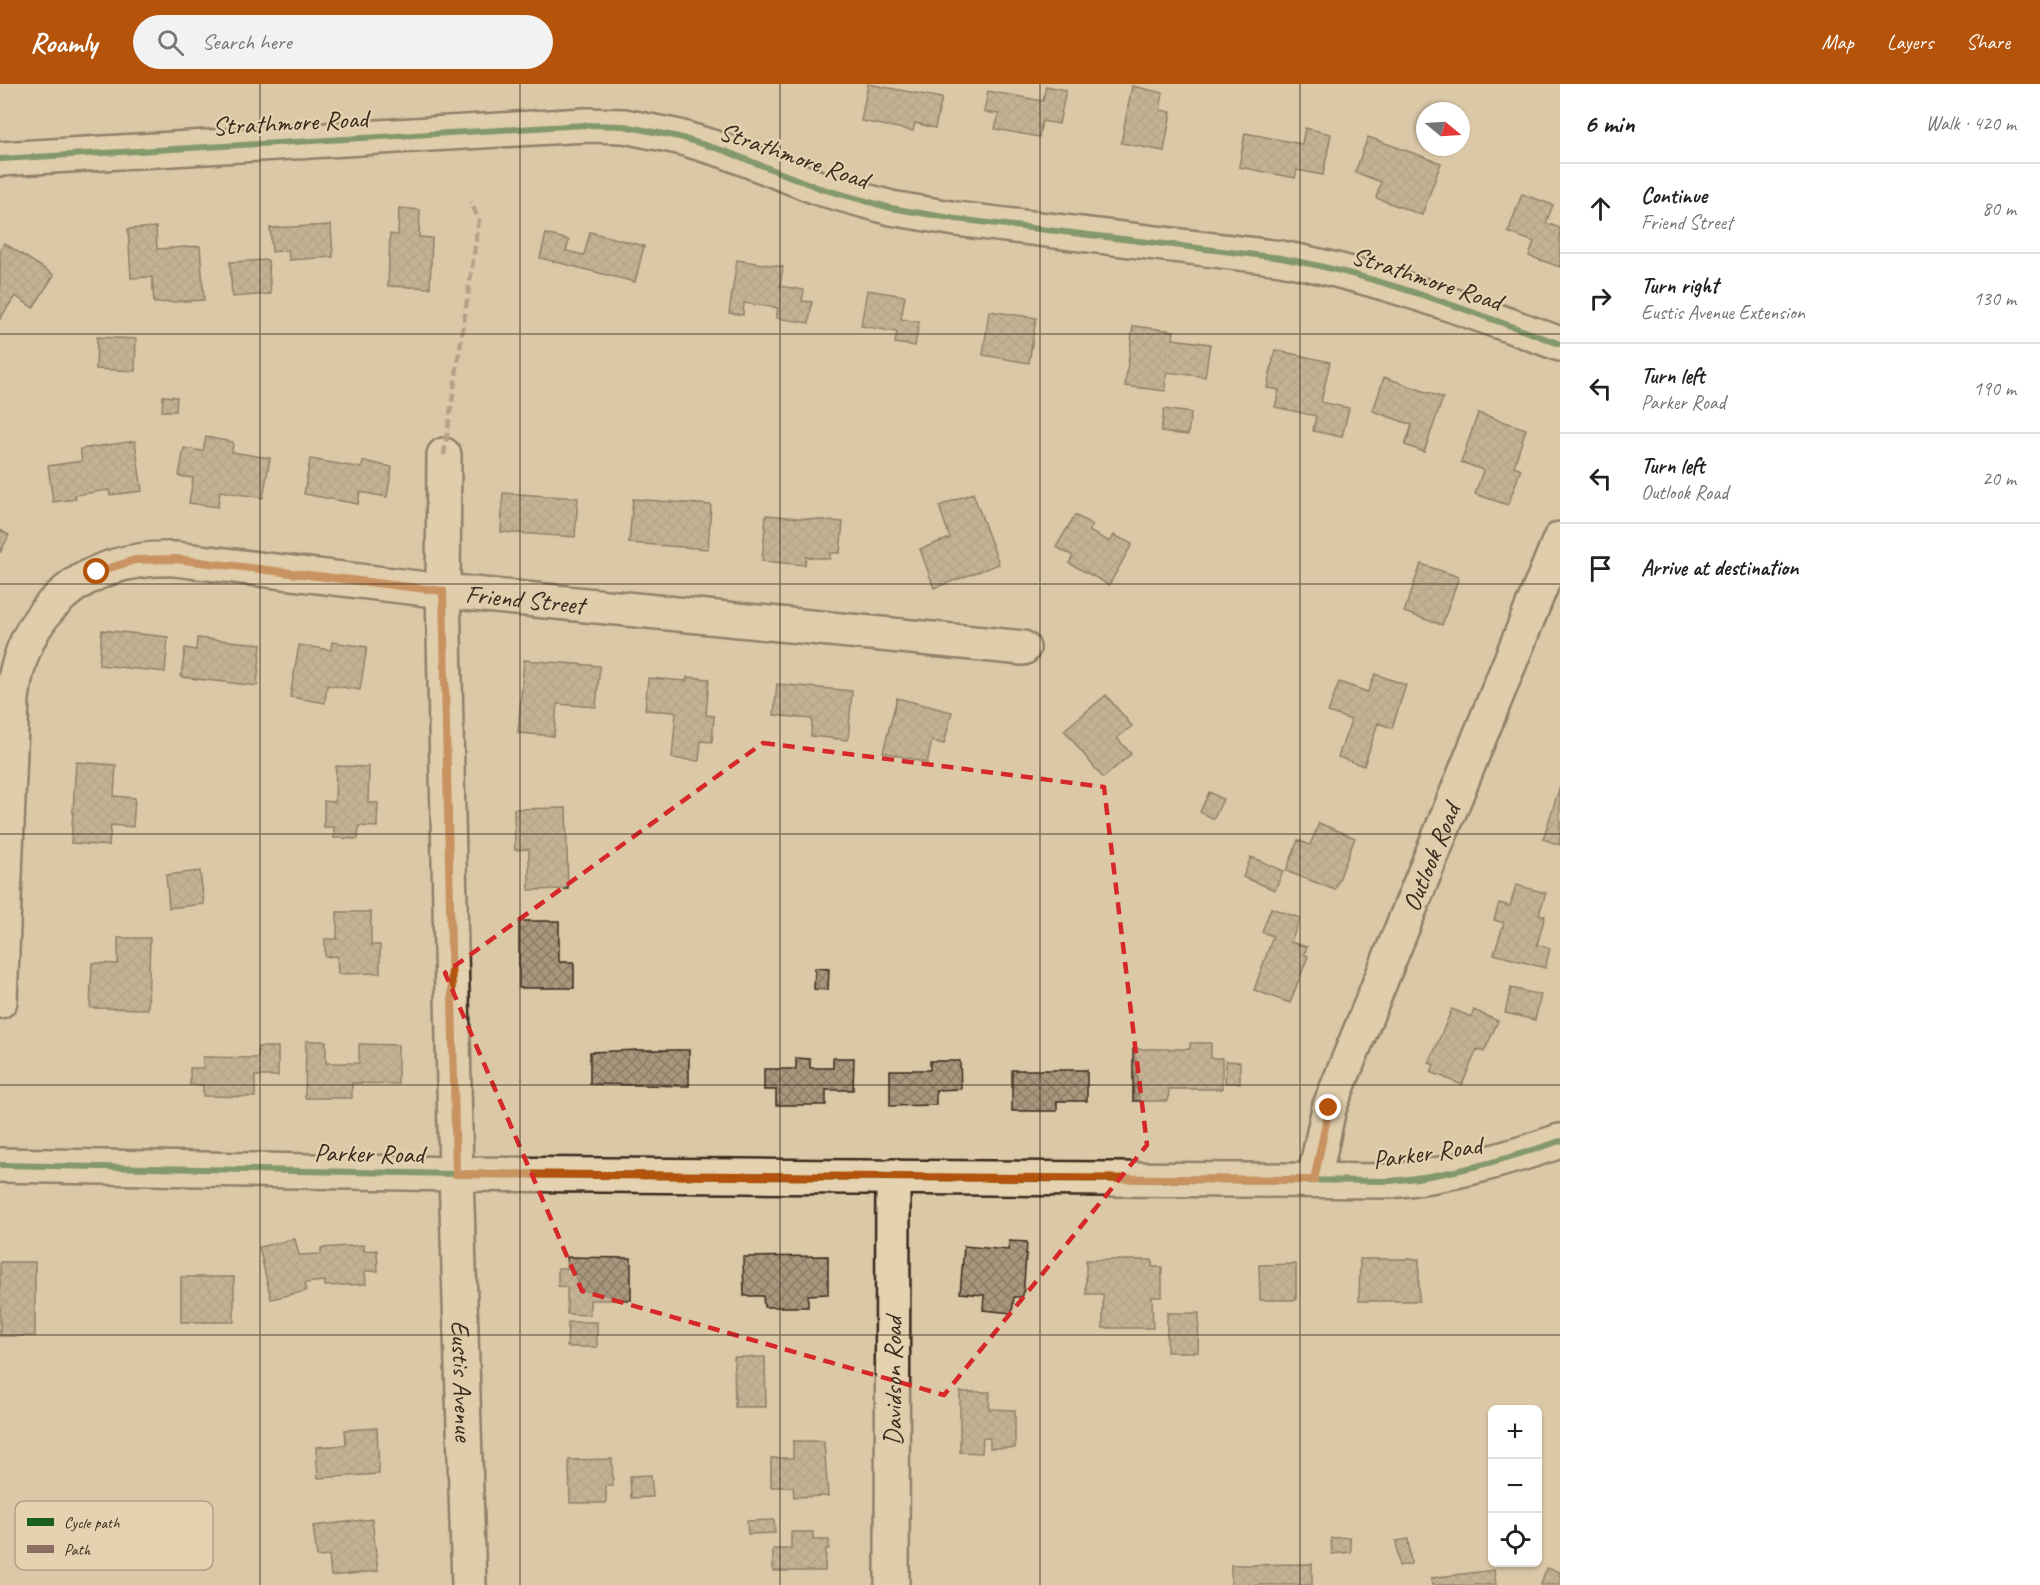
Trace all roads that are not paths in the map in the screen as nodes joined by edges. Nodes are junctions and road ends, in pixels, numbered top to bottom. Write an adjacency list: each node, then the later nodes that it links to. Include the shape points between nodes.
1 (0, 159): 2 (street, Strathmore Road, via 585,125 624,126 701,143 819,188 891,208 1317,264 1400,286)
2 (1560, 344)
3 (444, 455): 5 (street, Eustis Avenue)
4 (1560, 539): 12 (street, Outlook Road, via 1329,1108)
5 (443, 591): 6 (street, Friend Street); 7 (street, Friend Street, via 155,558 97,572 63,594 26,641 14,679); 10 (street, Eustis Avenue)
6 (1023, 648)
7 (0, 1002)
8 (1560, 1141): 12 (street, Parker Road, via 1490,1165 1415,1179)
9 (0, 1165): 10 (street, Parker Road)
10 (456, 1174): 11 (street, Parker Road); 13 (street, Eustis Avenue)
11 (893, 1176): 12 (street, Parker Road); 14 (street, Davidson Road)
12 (1314, 1180)
13 (469, 1585)
14 (892, 1585)

